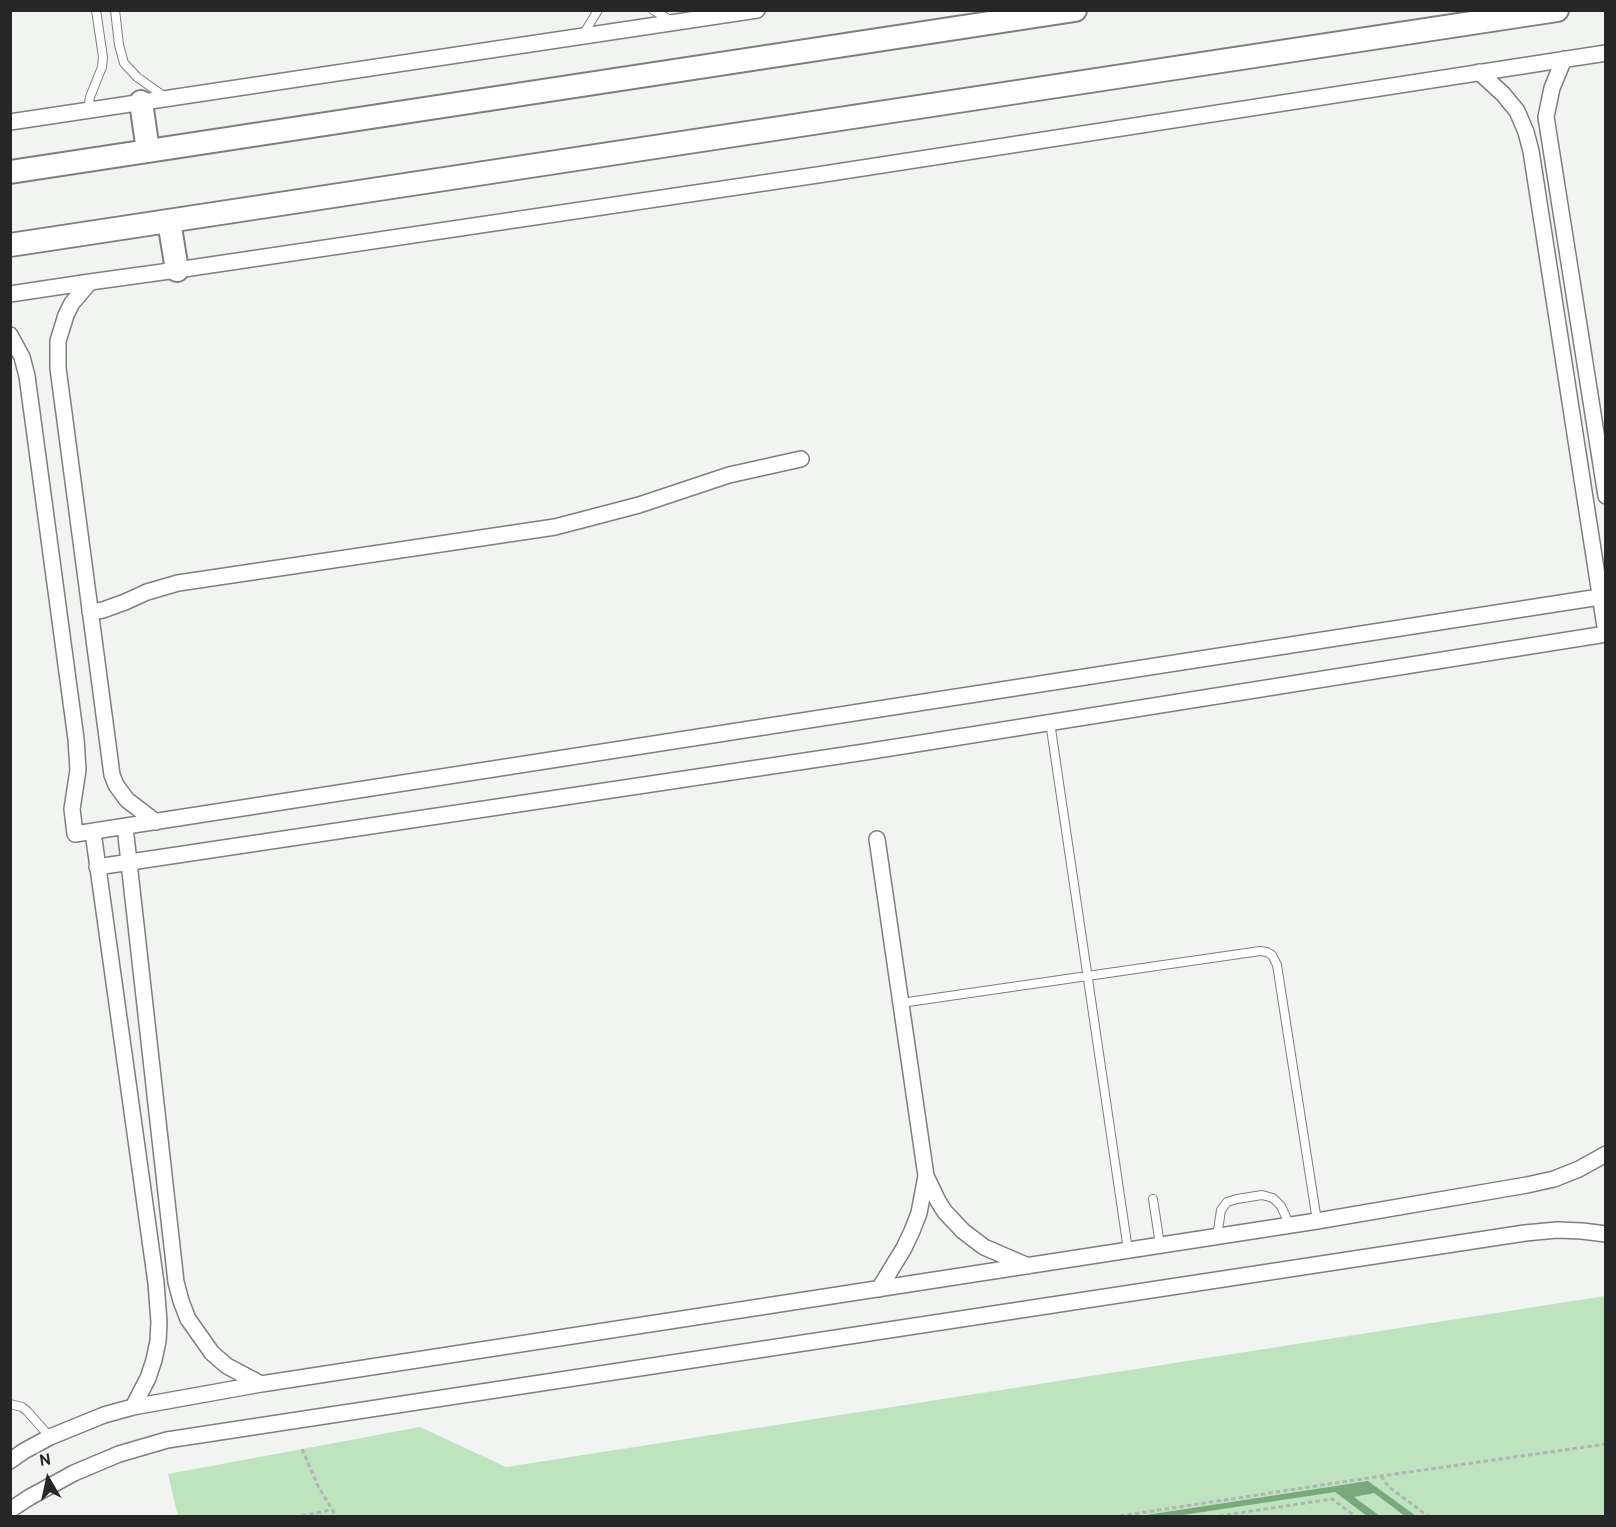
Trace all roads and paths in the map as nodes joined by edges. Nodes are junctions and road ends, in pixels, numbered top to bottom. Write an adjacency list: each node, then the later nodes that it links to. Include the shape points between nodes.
1 (96, 10): 15 (lane, via 103,57)
2 (115, 10): 13 (lane, via 124,63)
3 (597, 10): 9 (lane)
4 (653, 10): 8 (lane)
5 (758, 10): 8 (street)
6 (1075, 10): 17 (main road)
7 (1557, 10): 19 (main road)
8 (676, 23): 9 (street)
9 (580, 37): 13 (street)
10 (1605, 53): 11 (street)
11 (1564, 59): 12 (street); 26 (street, via 1546,117)
12 (1479, 72): 21 (street); 27 (street, via 1517,111 1529,142)
13 (167, 98): 14 (street)
14 (141, 102): 15 (street); 17 (main road)
15 (88, 111): 16 (street)
16 (10, 122)
17 (148, 151): 18 (main road)
18 (10, 172)
19 (169, 221): 20 (main road); 21 (main road)
20 (10, 245)
21 (177, 270): 22 (street)
22 (90, 282): 23 (street); 28 (street, via 66,315 57,354)
23 (10, 294)
24 (10, 335): 33 (street, via 27,376 76,739 78,770 72,818 75,834)
25 (801, 459): 28 (street, via 729,475 639,505 555,526 178,583)
26 (1605, 496)
27 (1603, 597): 29 (street); 31 (street)
28 (90, 612): 31 (street, via 112,775 127,800)
29 (1605, 634): 30 (street)
30 (1050, 722): 35 (street); 37 (lane)
31 (156, 822): 32 (street)
32 (125, 826): 33 (street); 35 (street)
33 (93, 832): 36 (street)
34 (877, 839): 38 (street)
35 (130, 862): 36 (street); 50 (street, via 176,1282 188,1319 212,1353)
36 (97, 867): 52 (street, via 159,1322 154,1360)
37 (1088, 976): 38 (lane); 42 (lane, via 1260,951 1272,955 1277,965); 47 (lane)
38 (901, 1003): 40 (street)
39 (1605, 1154): 42 (street, via 1579,1169 1545,1181)
40 (926, 1176): 48 (street, via 945,1212 963,1232 984,1247); 49 (street, via 912,1231)
41 (1153, 1199): 46 (lane)
42 (1317, 1221): 43 (street)
43 (1290, 1226): 45 (street); 45 (lane, via 1273,1198 1237,1199 1227,1202 1221,1210)
44 (1605, 1234): 59 (street, via 1557,1230 1525,1233 167,1440 74,1473)
45 (1217, 1236): 46 (street)
46 (1160, 1245): 47 (street)
47 (1128, 1250): 48 (street)
48 (1028, 1266): 49 (street)
49 (879, 1289): 50 (street)
50 (261, 1384): 52 (street)
51 (10, 1404): 53 (lane, via 27,1411)
52 (133, 1407): 53 (street)
53 (50, 1437): 56 (street)
54 (1605, 1444): 57 (path)
55 (302, 1449): 60 (path)
56 (10, 1461)
57 (1381, 1476): 58 (path); 67 (path, via 1389,1487)
58 (1168, 1509): 63 (path); 64 (path)
59 (10, 1510)
60 (331, 1510): 61 (path); 62 (path)
61 (302, 1516)
62 (336, 1516)
63 (1120, 1516)
64 (1169, 1516)
65 (1219, 1516): 66 (path, via 1332,1499)
66 (1355, 1516)
67 (1428, 1516)

